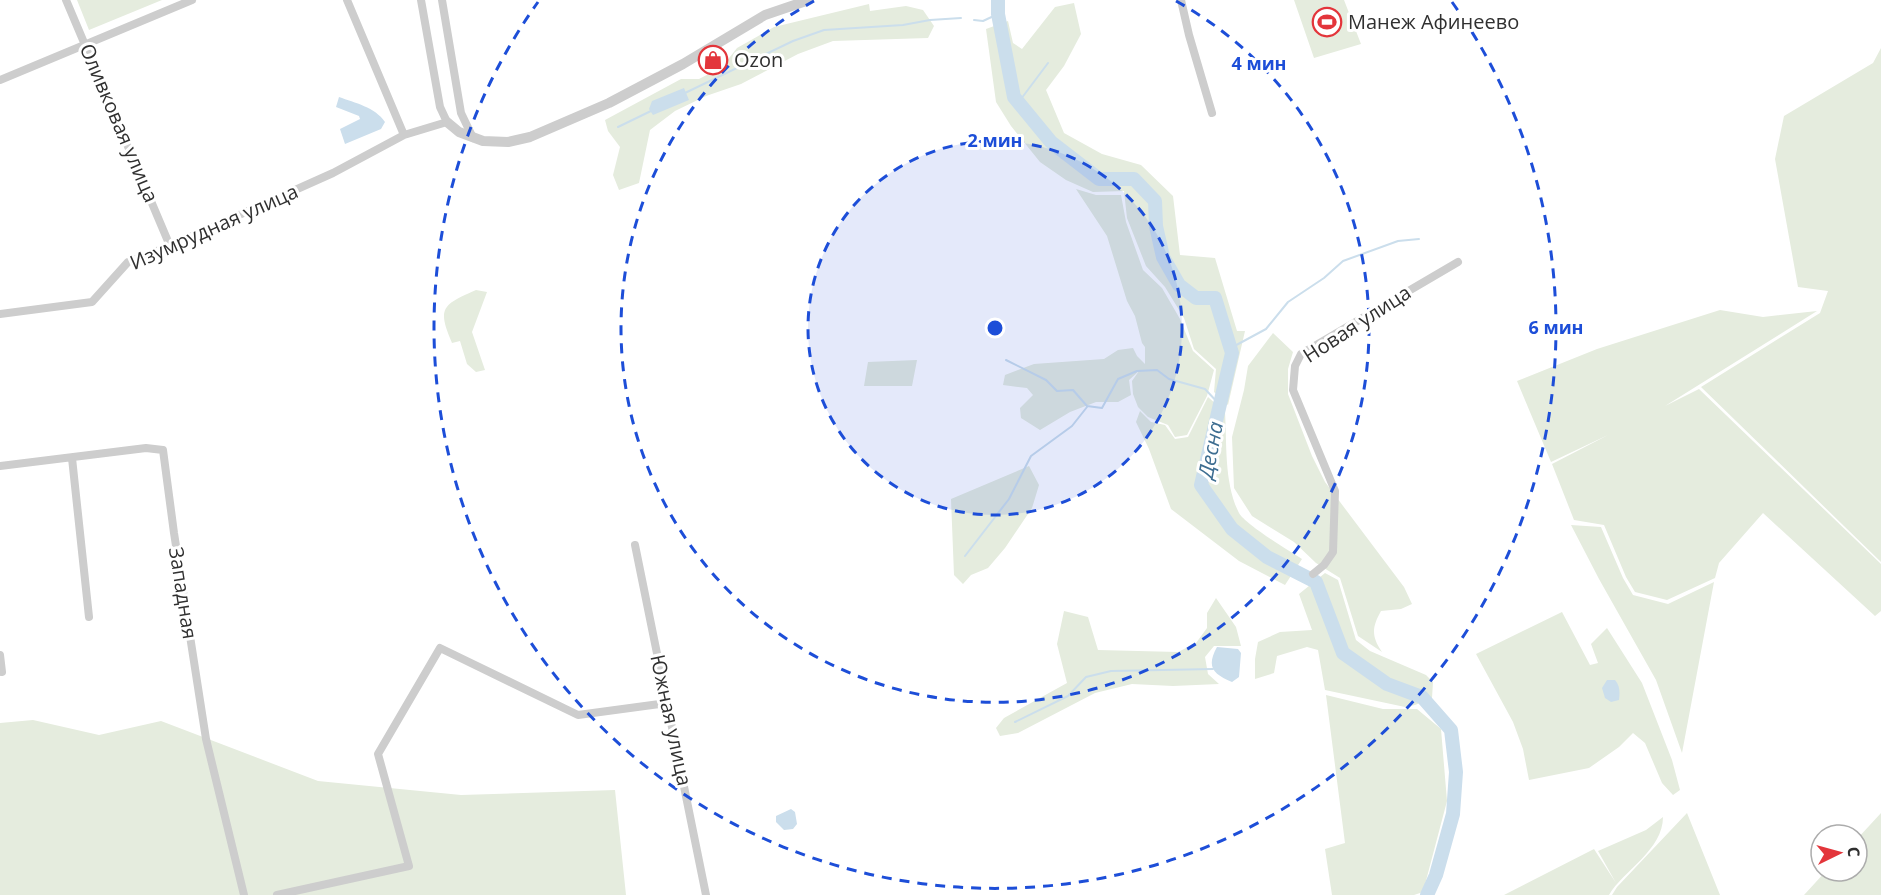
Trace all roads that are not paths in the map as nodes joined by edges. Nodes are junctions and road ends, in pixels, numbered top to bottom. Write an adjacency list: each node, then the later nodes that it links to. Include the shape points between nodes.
1 (66, 0): 8 (street, Оливковая улица)
2 (192, 0): 8 (street)
3 (347, 0): 12 (street)
4 (421, 0): 11 (street, via 440,107)
5 (442, 0): 13 (street, via 461,113)
6 (809, 0): 13 (street, via 765,15 619,98 530,137 507,142)
7 (1181, 0): 10 (street)
8 (85, 44): 9 (street); 14 (street, Оливковая улица)
9 (0, 80)
10 (1212, 113)
11 (447, 122): 12 (street, Изумрудная улица); 13 (street)
12 (404, 135): 14 (street, Изумрудная улица, via 333,173)
13 (473, 138)
14 (170, 246): 16 (street, Изумрудная улица, via 128,262 92,302)
15 (1458, 262): 20 (street, Новая улица, via 1301,354 1295,366 1293,390 1335,491 1333,552)
16 (0, 314)
17 (72, 458): 18 (street, Западная); 21 (street); 25 (street, Западная, via 146,448 163,450 207,739)
18 (0, 466)
19 (635, 545): 24 (street, Южная улица)
20 (1313, 574)
21 (89, 617)
22 (0, 655): 23 (street)
23 (2, 672)
24 (667, 703): 26 (street, via 578,715 440,648 378,754 409,866); 27 (street, Южная улица)
25 (244, 895)
26 (277, 895)
27 (706, 895)

